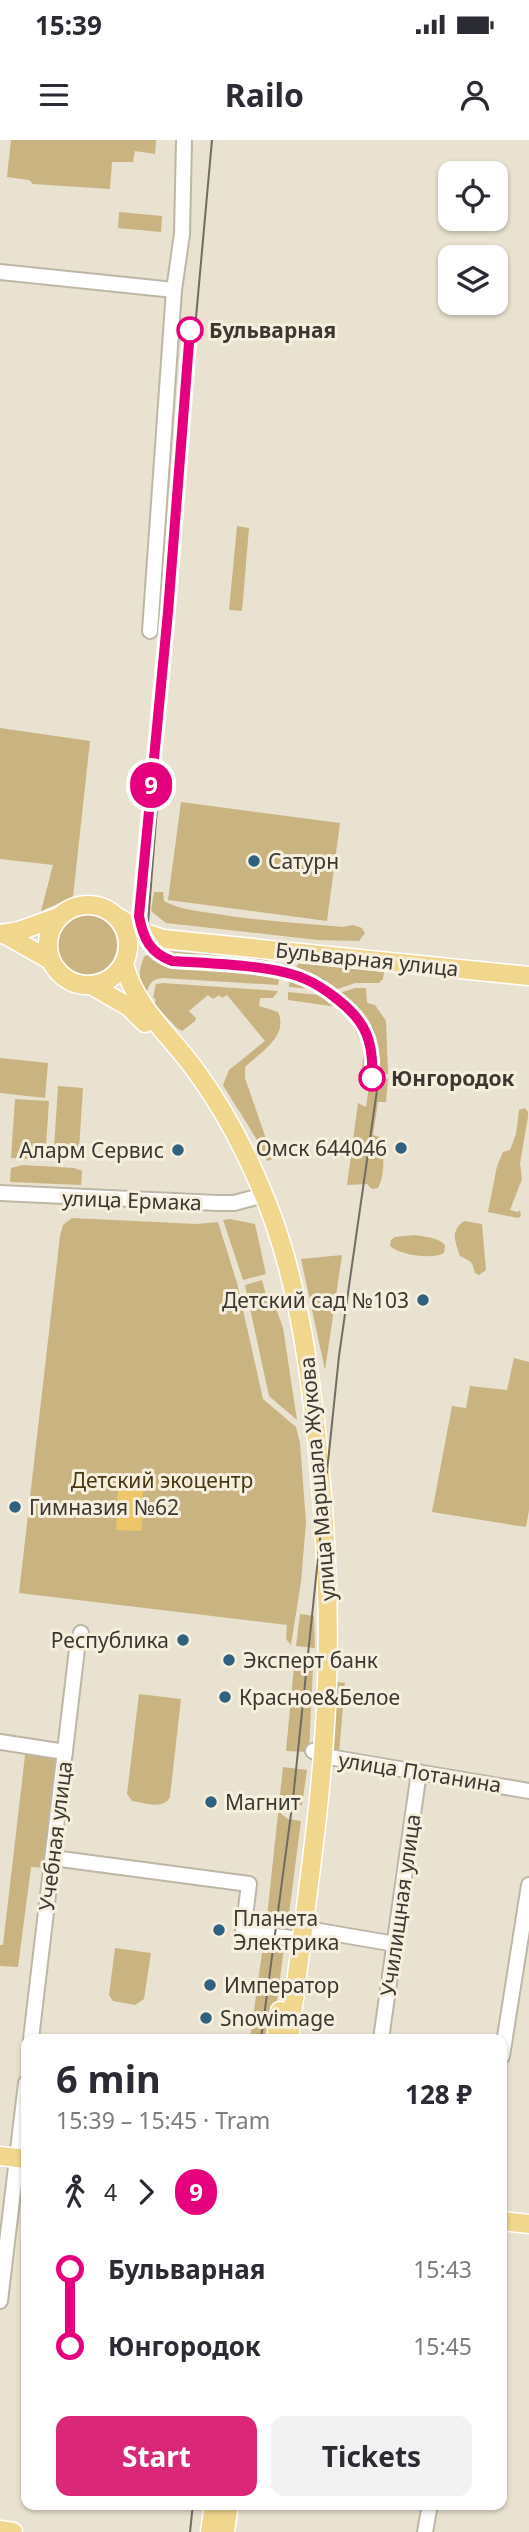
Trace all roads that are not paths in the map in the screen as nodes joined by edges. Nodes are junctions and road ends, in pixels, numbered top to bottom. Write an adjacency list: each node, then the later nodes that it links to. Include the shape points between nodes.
1 (184, 140): 3 (street, via 182,234)
2 (0, 272): 3 (street)
3 (174, 290): 4 (street)
4 (150, 631)
5 (58, 917): 6 (main road, via 69,909 95,905); 7 (main road); 10 (main road, via 47,945)
6 (119, 918): 8 (main road, Бульварная улица); 9 (main road, via 129,940)
7 (2, 934): 10 (main road)
8 (163, 939): 9 (main road, Бульварная улица); 11 (main road, Бульварная улица)
9 (126, 959): 12 (main road, via 107,981); 14 (main road, улица Маршала Жукова, via 137,998 220,1109)
10 (50, 960): 12 (main road, via 63,978)
11 (529, 976)
12 (91, 985): 14 (main road, улица Маршала Жукова, via 129,1007 189,1078)
13 (0, 1193): 14 (street, улица Ермака, via 218,1203)
14 (259, 1197): 18 (main road, улица Маршала Жукова, via 286,1306 309,1454 318,1609)
15 (81, 1633): 17 (street, Учебная улица)
16 (0, 1742): 17 (street)
17 (65, 1752): 21 (street, Учебная улица)
18 (318, 1754): 19 (street, улица Потанина); 23 (main road, улица Маршала Жукова)
19 (419, 1772): 20 (street, улица Потанина); 24 (street, Училищная улица)
20 (529, 1791)
21 (53, 1858): 23 (street, via 249,1884 243,1931); 25 (street, Учебная улица)
22 (529, 1885): 29 (street)
23 (298, 1935): 24 (street); 26 (main road, улица Маршала Жукова); 27 (main road, улица Маршала Жукова)
24 (395, 1944): 28 (street, Училищная улица)
25 (32, 2034)
26 (277, 2034)
27 (289, 2034)
28 (382, 2034)
29 (505, 2034)
30 (21, 2116): 31 (street)
31 (15, 2157): 34 (street)
32 (507, 2222): 33 (main road)
33 (529, 2224)
34 (0, 2301)
35 (213, 2510): 40 (main road)
36 (228, 2510): 41 (main road)
37 (429, 2510): 42 (street)
38 (0, 2530): 39 (main road)
39 (13, 2532)
40 (210, 2532)
41 (225, 2532)
42 (425, 2532)

